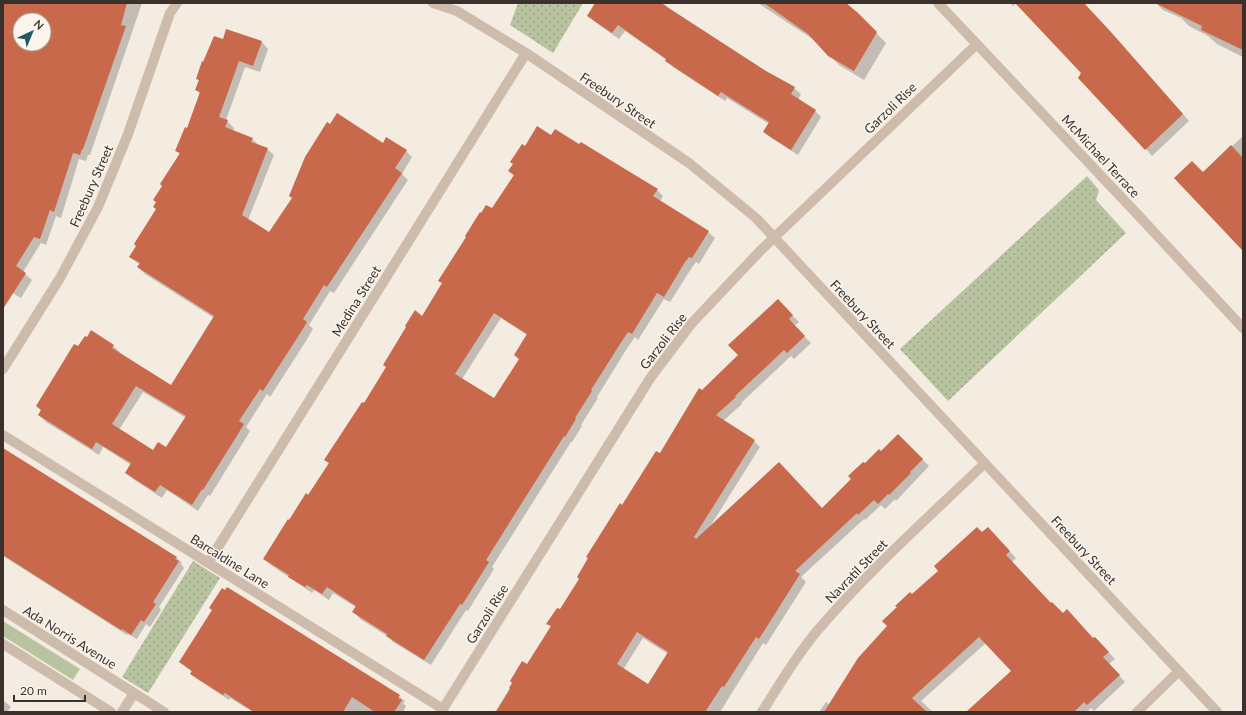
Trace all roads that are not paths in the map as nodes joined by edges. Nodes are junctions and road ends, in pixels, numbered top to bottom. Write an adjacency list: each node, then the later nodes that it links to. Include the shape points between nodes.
1 (177, 3): 8 (street, Freebury Street, via 170,12 128,134 98,208 60,278)
2 (433, 3): 5 (street, Freebury Street, via 457,11)
3 (938, 3): 4 (street, McMichael Terrace)
4 (977, 44): 6 (street, Garzoli Rise); 7 (street, McMichael Terrace)
5 (526, 53): 6 (street, Freebury Street, via 690,163); 11 (street, Medina Street)
6 (775, 237): 10 (street, Freebury Street); 16 (street, Garzoli Rise, via 692,324 651,377)
7 (1243, 328)
8 (3, 369)
9 (3, 434): 11 (street, Barcaldine Lane)
10 (985, 463): 14 (street, Freebury Street); 20 (street, Navratil Street, via 861,583 816,632 796,658)
11 (208, 563): 16 (street, Barcaldine Lane)
12 (3, 610): 15 (street, Ada Norris Avenue)
13 (3, 644): 17 (street)
14 (1179, 671): 21 (street); 22 (street, Freebury Street)
15 (134, 693): 18 (street); 19 (street, Ada Norris Avenue)
16 (442, 711)
17 (111, 712)
18 (122, 712)
19 (164, 712)
20 (762, 712)
21 (1137, 712)
22 (1217, 712)

